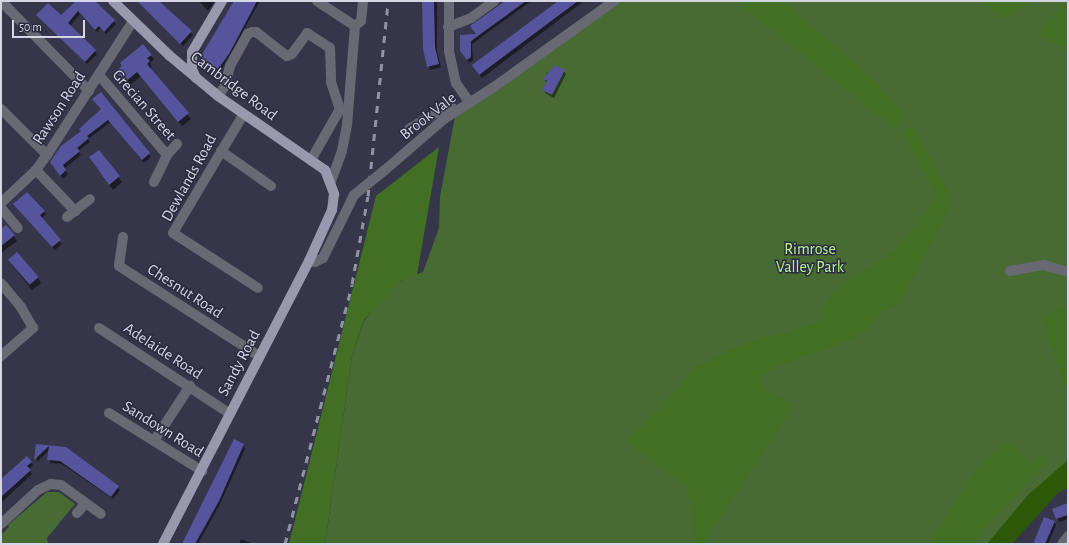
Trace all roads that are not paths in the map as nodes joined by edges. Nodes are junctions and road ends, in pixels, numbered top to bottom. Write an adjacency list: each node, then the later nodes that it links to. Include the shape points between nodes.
1 (1, 1): 16 (street)
2 (113, 1): 9 (main road, Cambridge Road)
3 (222, 1): 12 (main road)
4 (317, 1): 10 (street)
5 (364, 1): 10 (street, via 361,21)
6 (449, 1): 11 (street)
7 (494, 1): 11 (street, via 471,18)
8 (614, 1): 18 (street, Brook Vale, via 577,30)
9 (134, 21): 13 (main road, Cambridge Road); 14 (street, Rawson Road)
10 (355, 26): 29 (street, via 347,125 342,151)
11 (448, 27): 18 (street, via 449,51 456,83)
12 (192, 52): 13 (main road); 15 (main road, via 192,69)
13 (170, 56): 15 (main road, Cambridge Road)
14 (99, 75): 16 (street, Rawson Road); 26 (street, Grecian Street)
15 (196, 78): 17 (main road, Cambridge Road)
16 (89, 91): 25 (street, Rawson Road)
17 (218, 96): 21 (main road, Cambridge Road); 27 (street, via 226,86 230,66 248,34 252,32 256,32 287,56 292,54 307,33 330,48 331,82 340,109)
18 (470, 103): 20 (street, Brook Vale)
19 (1, 109): 25 (street)
20 (456, 111): 22 (street, via 449,104); 40 (street, Brook Vale, bridge, via 354,195 324,258 315,262)
21 (243, 114): 24 (street, Dewlands Road); 27 (main road, Cambridge Road)
22 (409, 129)
23 (178, 144): 26 (street, Grecian Street)
24 (221, 151): 31 (street); 44 (street, Dewlands Road, via 173,233)
25 (47, 155): 28 (street, Rawson Road)
26 (167, 155): 30 (street, Grecian Street)
27 (311, 160): 29 (main road, Cambridge Road, via 325,170)
28 (36, 170): 34 (street, Rawson Road); 36 (street)
29 (331, 181): 32 (main road, Cambridge Road)
30 (154, 182)
31 (270, 186)
32 (334, 194): 40 (main road, Sandy Road, via 332,210)
33 (90, 199): 36 (street)
34 (1, 203)
35 (1, 208): 38 (street)
36 (75, 210): 37 (street)
37 (67, 217)
38 (18, 228)
39 (123, 237): 47 (street, Chesnut Road, via 120,266)
40 (309, 261): 47 (main road, Sandy Road)
41 (1010, 271): 42 (street, via 1044,265)
42 (1068, 272)
43 (1, 282): 46 (street, via 34,328)
44 (258, 288)
45 (99, 328): 48 (street, Adelaide Road)
46 (1, 356)
47 (260, 356): 50 (main road, Sandy Road)
48 (190, 386): 50 (street, Adelaide Road); 51 (street)
49 (109, 413): 51 (street, Sandown Road)
50 (229, 413): 52 (main road, Sandy Road)
51 (154, 441): 52 (street, Sandown Road)
52 (202, 471): 58 (main road, Sandy Road)
53 (86, 503): 54 (street); 55 (street); 56 (street, via 61,485 51,484 38,490)
54 (77, 513)
55 (101, 514)
56 (1, 524)
57 (1068, 536): 59 (street)
58 (163, 544)
59 (1062, 544)

